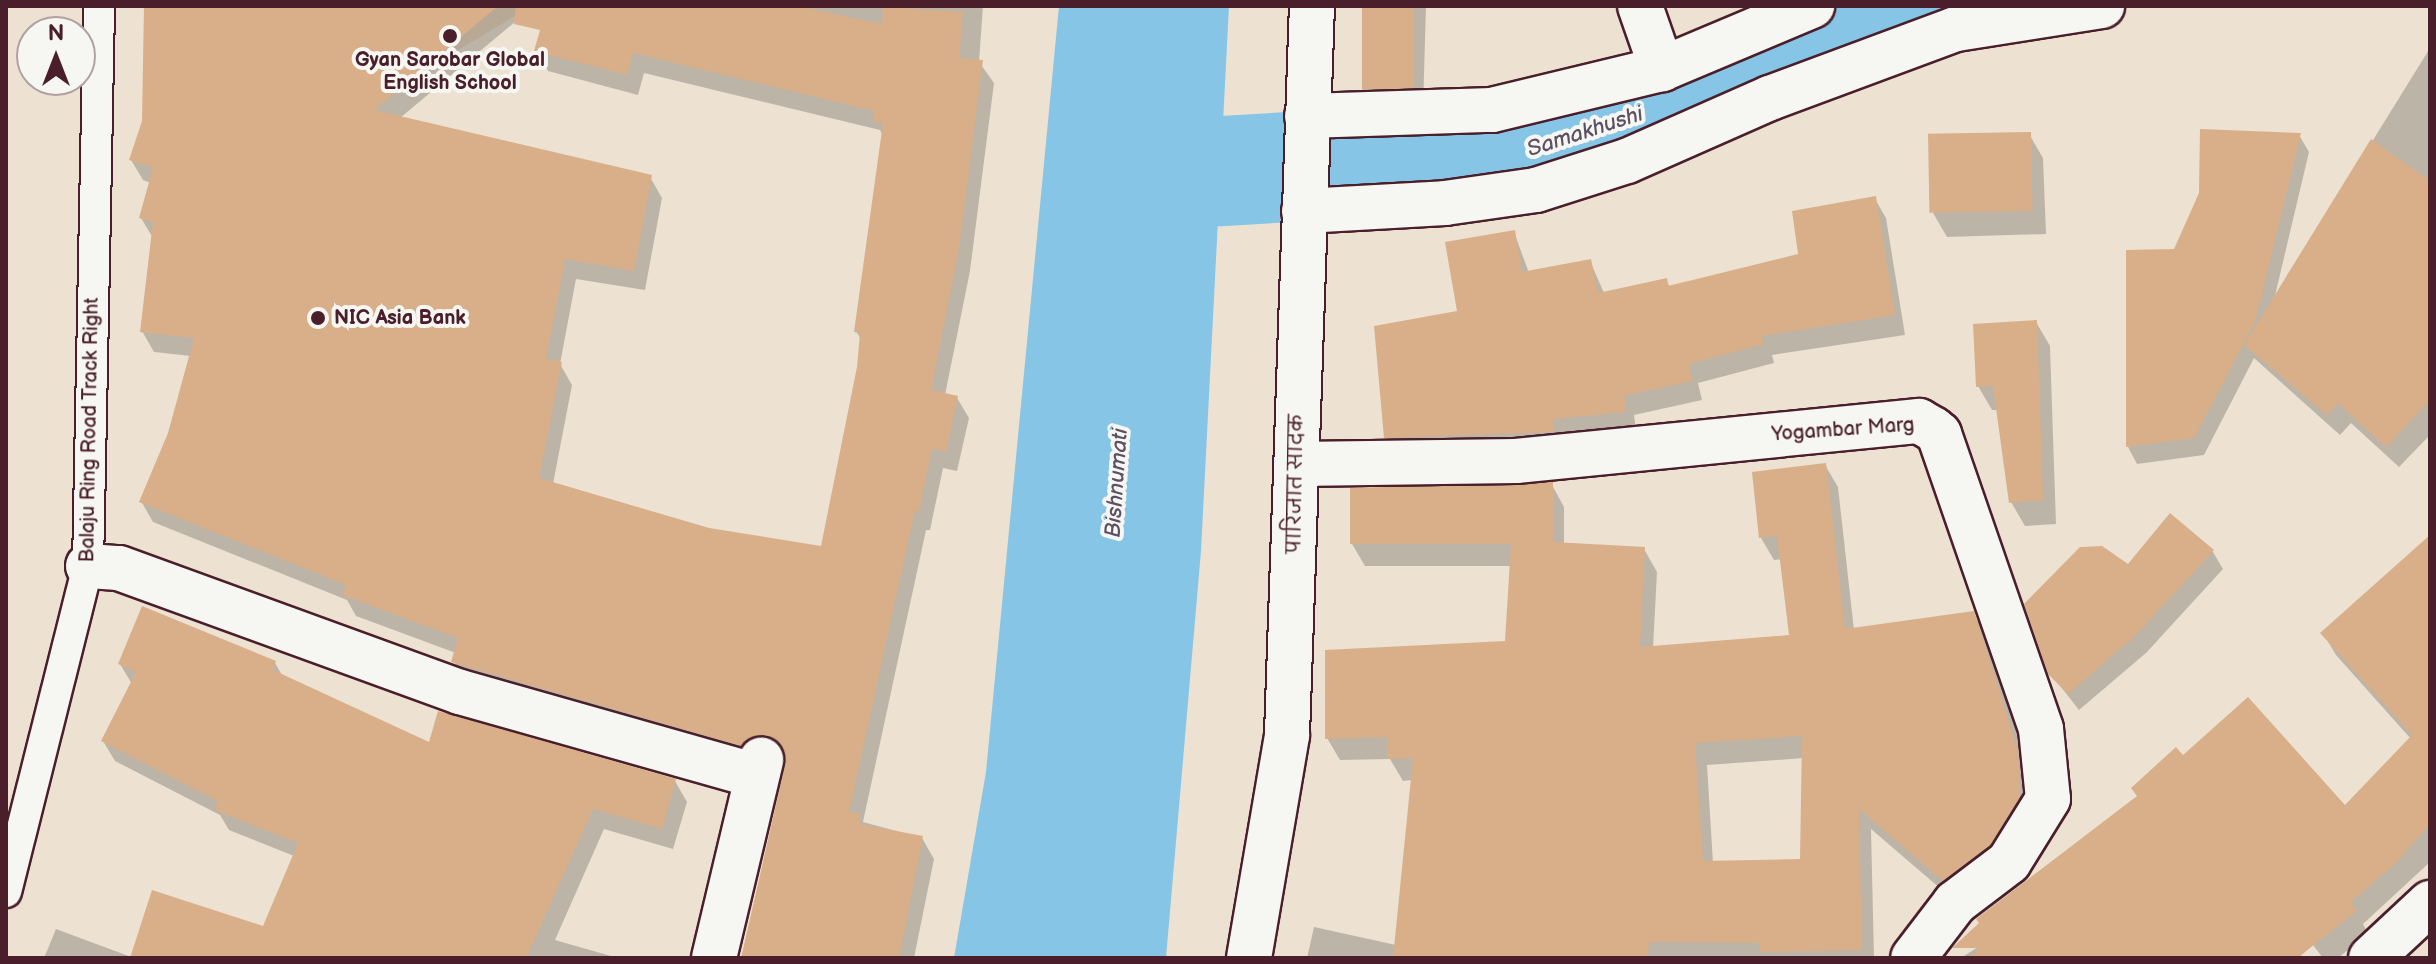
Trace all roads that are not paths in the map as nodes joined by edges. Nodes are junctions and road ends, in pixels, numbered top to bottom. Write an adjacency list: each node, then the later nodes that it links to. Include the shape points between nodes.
1 (99, 6): 10 (lane, Balaju Ring Road Track Right)
2 (1312, 6): 7 (street, पारिजात सादक)
3 (1640, 6): 6 (street)
4 (1812, 6): 6 (street)
5 (2102, 6): 8 (street, via 1956,29 1770,98 1627,161 1536,190 1491,199)
6 (1662, 69): 7 (street, via 1492,110)
7 (1307, 120): 8 (street, पारिजात सादक)
8 (1304, 202): 9 (street, पारिजात सादक)
9 (1297, 464): 14 (street, पारिजात सादक, via 1287,735); 15 (street, Yogambar Marg, via 1516,461 1919,421 1939,434 2041,729 2048,799 2009,862 1955,903)
10 (88, 566): 11 (lane, Balaju Ring Road Track Right); 13 (street, via 119,568 460,692 758,768)
11 (6, 892)
12 (2430, 903): 16 (street)
13 (714, 958)
14 (1249, 958)
15 (1913, 958)
16 (2371, 958)

